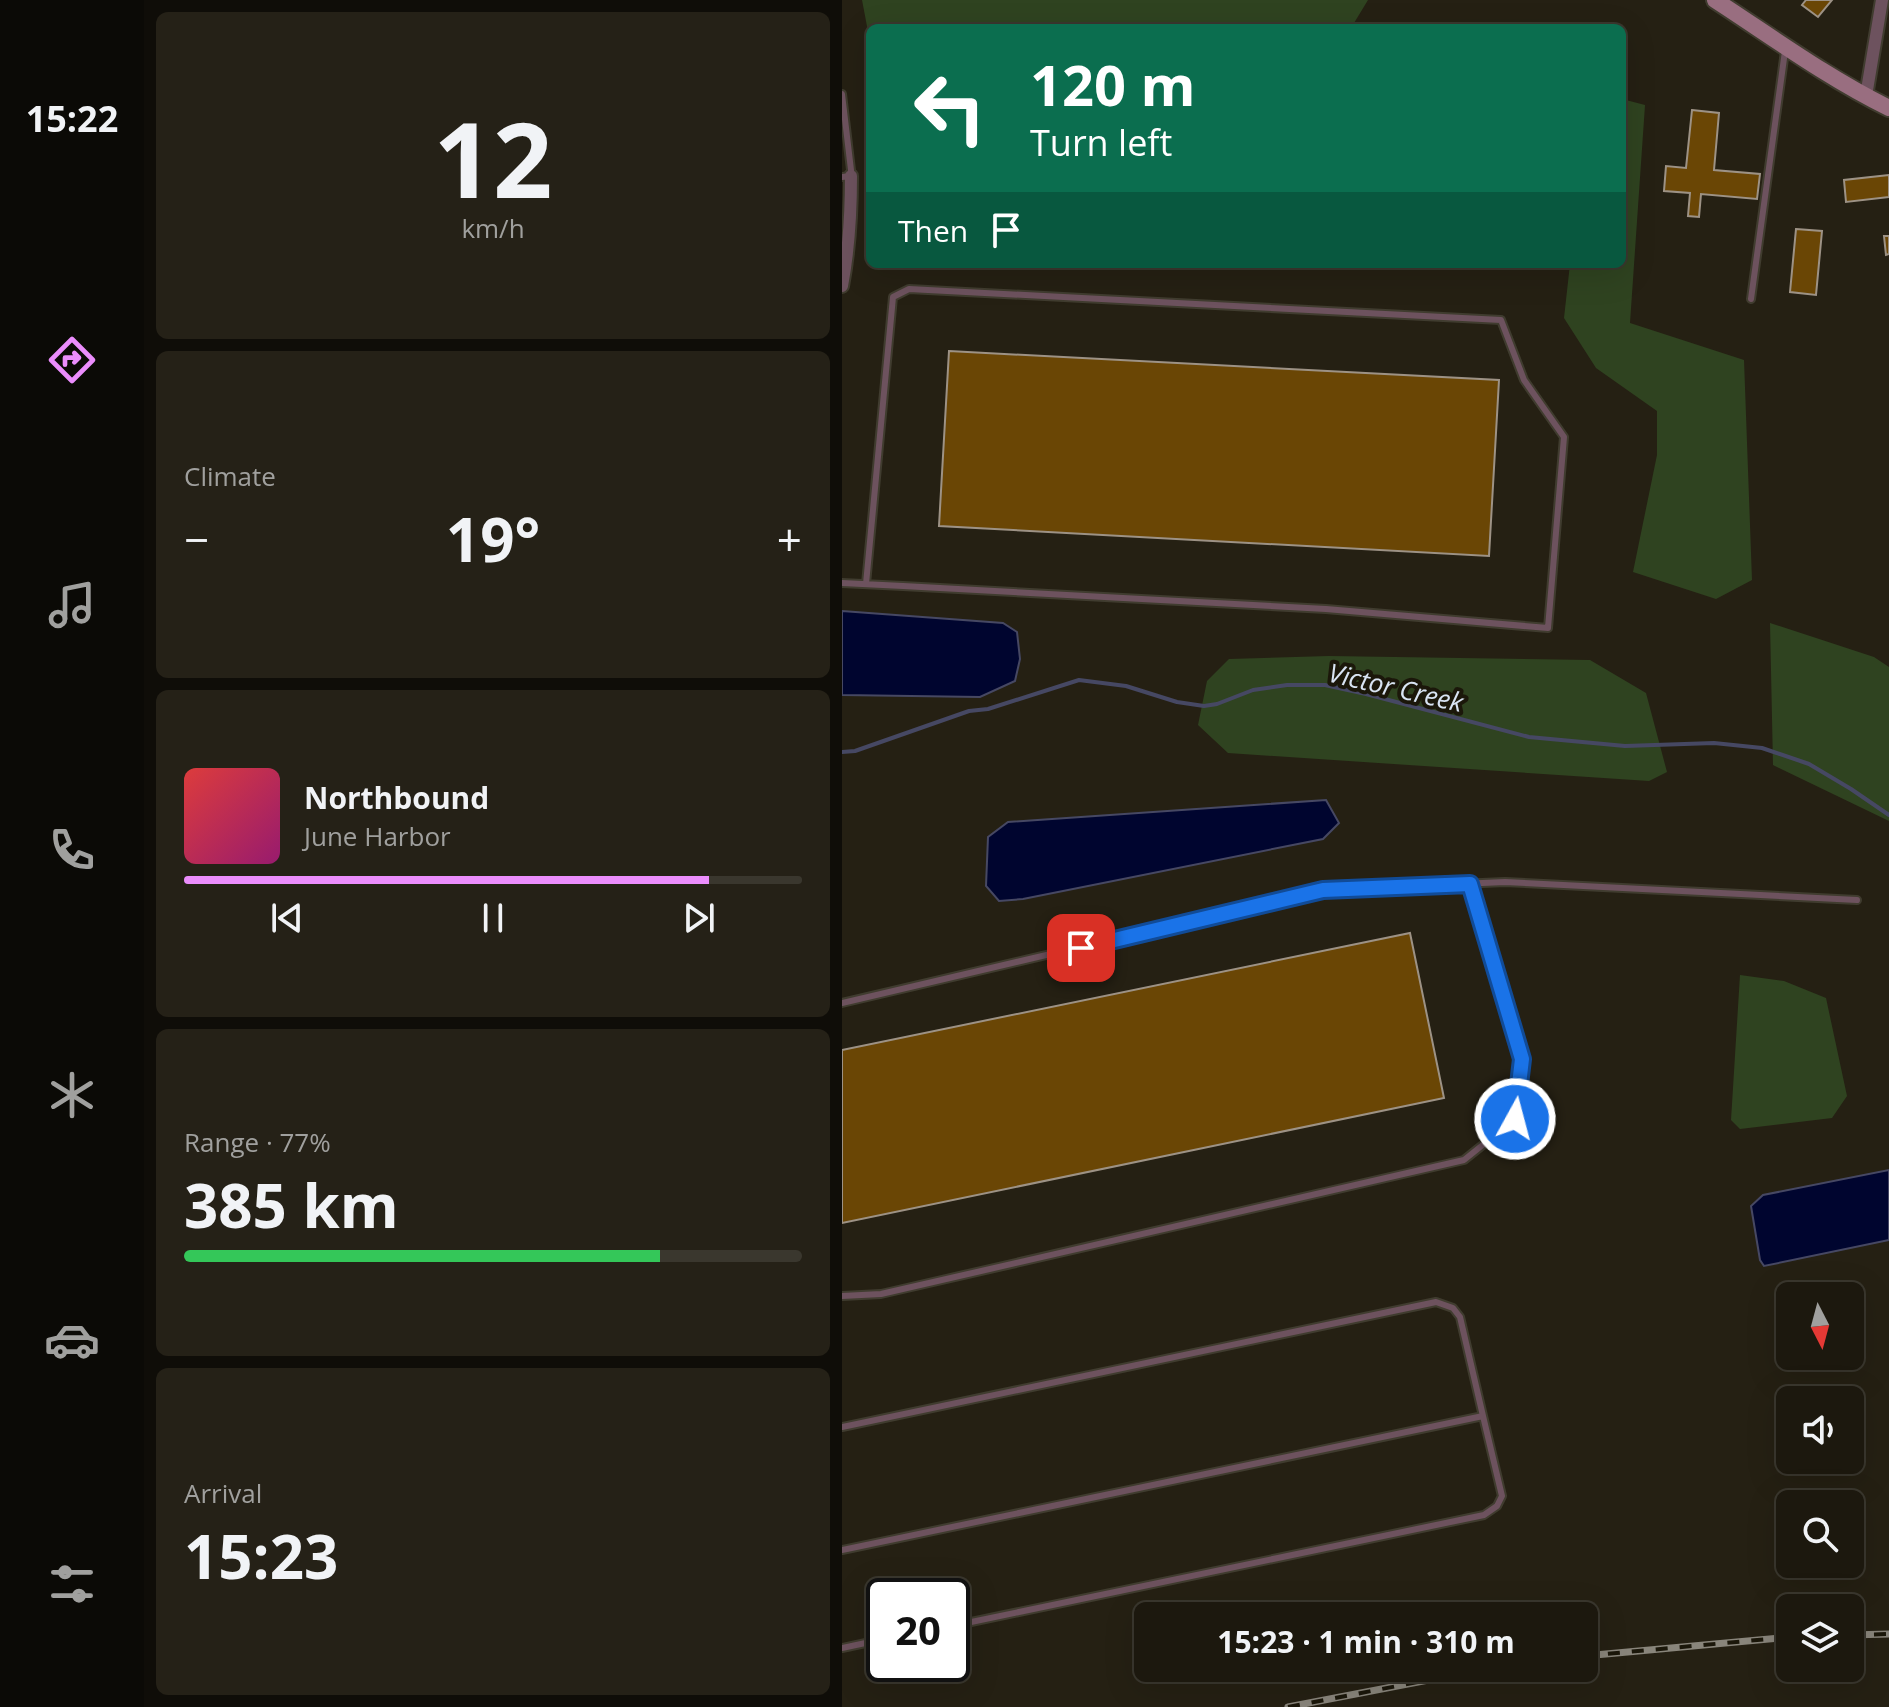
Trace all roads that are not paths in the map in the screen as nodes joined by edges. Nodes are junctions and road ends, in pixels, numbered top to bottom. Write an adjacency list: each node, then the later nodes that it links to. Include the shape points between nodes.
1 (1715, 0): 3 (street)
2 (1882, 0): 5 (street)
3 (1785, 47): 5 (street); 9 (lane)
4 (842, 94): 7 (lane)
5 (1866, 96): 6 (street)
6 (1889, 108)
7 (847, 176): 8 (street, via 851,204)
8 (842, 286)
9 (1751, 299)
10 (842, 583): 11 (lane)
11 (866, 584): 11 (lane, via 1326,609 1548,628 1564,437 1524,380 1501,320 909,289 893,297)
12 (1470, 884): 13 (lane); 14 (lane, via 1323,890); 15 (lane, via 1522,1059 1515,1119 1464,1160 881,1294)
13 (1857, 900)
14 (842, 1003)
15 (842, 1296)
16 (1483, 1416): 17 (lane, via 1460,1317 1436,1302); 18 (lane); 19 (lane, via 1502,1496 1484,1515)
17 (842, 1427)
18 (842, 1550)
19 (970, 1622)
20 (866, 1643): 21 (lane)
21 (842, 1648)

